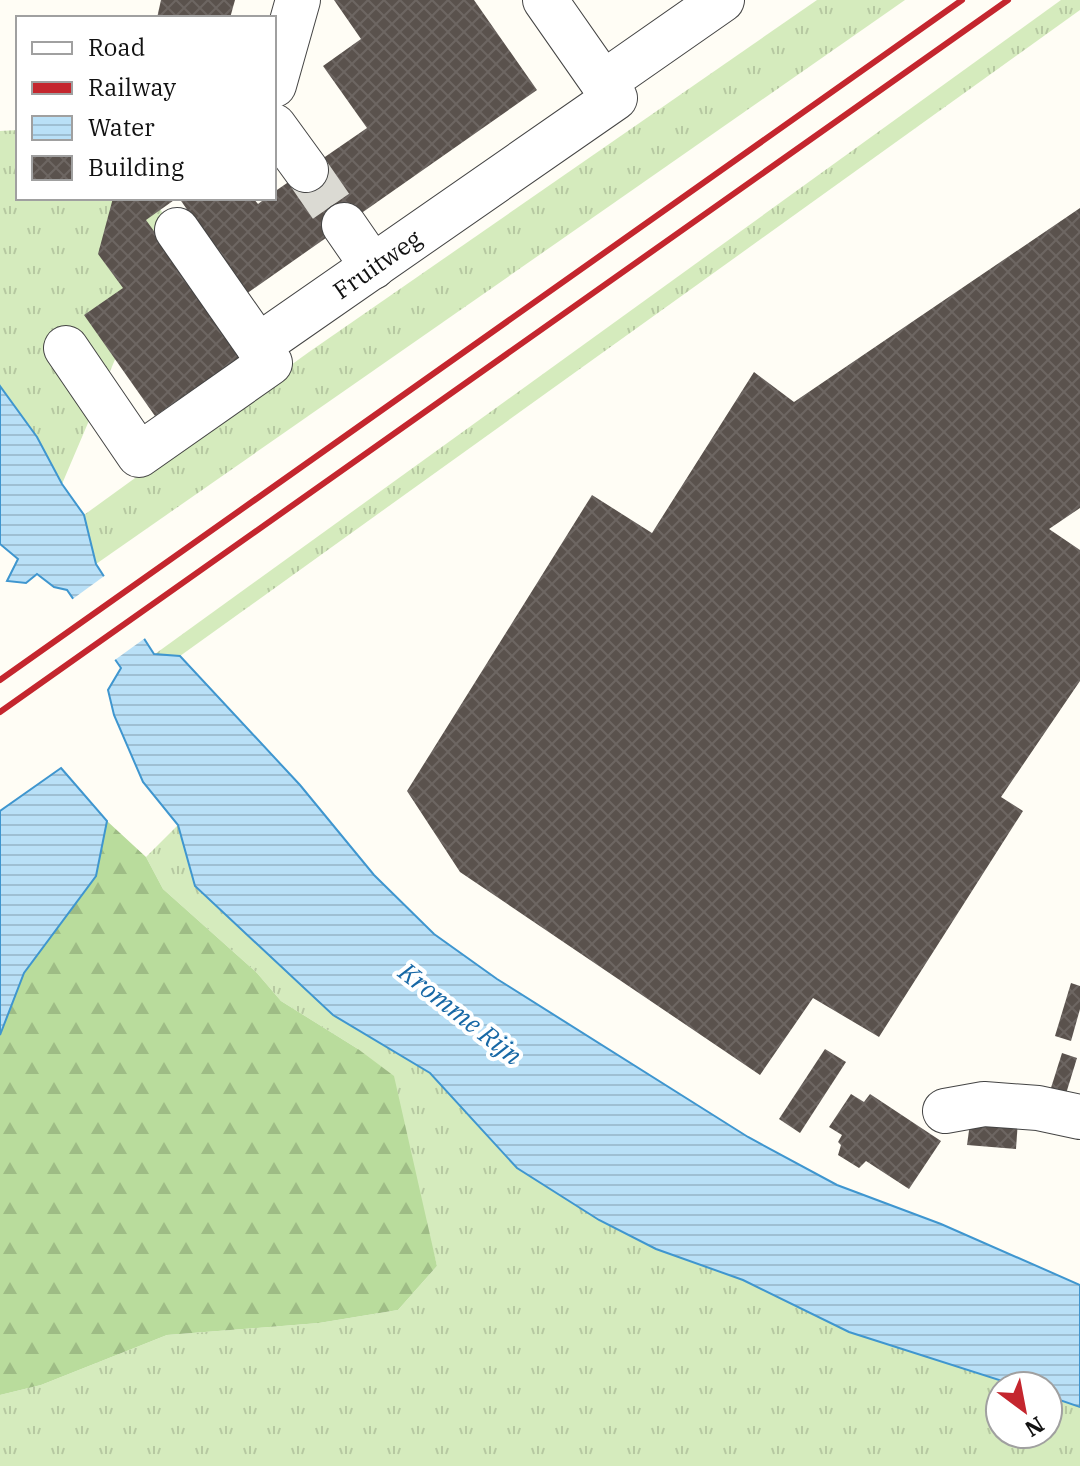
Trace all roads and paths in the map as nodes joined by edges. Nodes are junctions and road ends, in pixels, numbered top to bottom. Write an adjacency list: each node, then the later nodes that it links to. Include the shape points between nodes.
1 (298, 0): 4 (street)
2 (545, 0): 5 (street)
3 (722, 0): 5 (street)
4 (276, 78)
5 (603, 83): 10 (street, Fruitweg, via 615,98)
6 (276, 129): 7 (street)
7 (306, 170)
8 (344, 225): 10 (street)
9 (177, 230): 11 (street)
10 (373, 267): 11 (street, Fruitweg)
11 (258, 346): 12 (street, via 270,363 139,455)
12 (66, 348)
13 (945, 1111): 14 (street, via 984,1104)
14 (1080, 1117)

